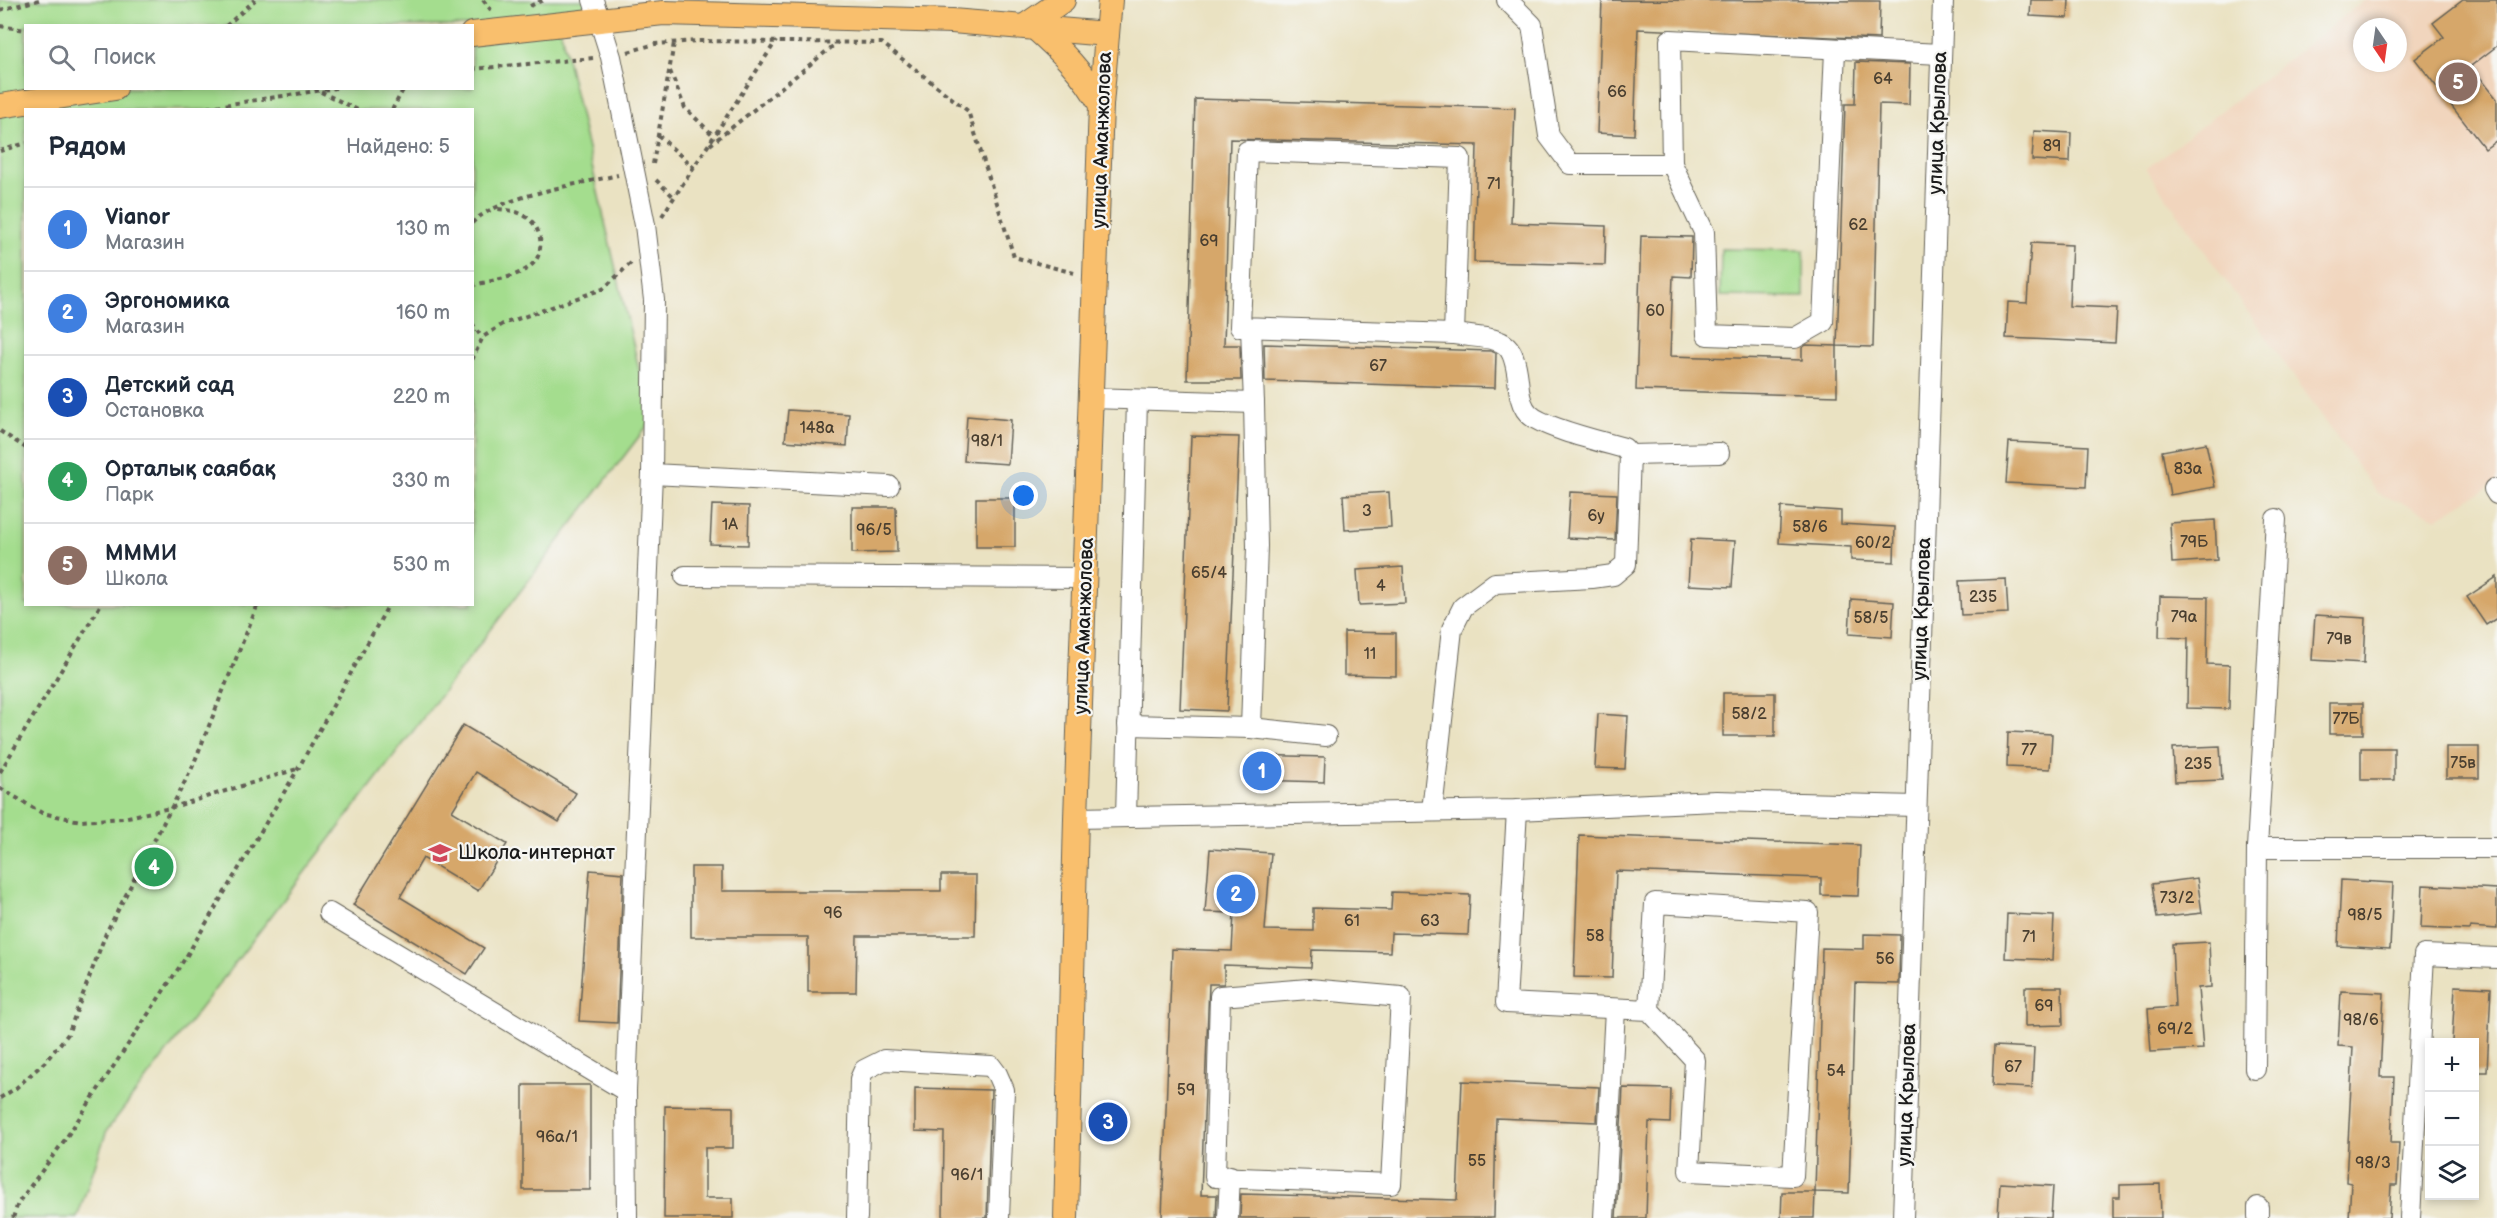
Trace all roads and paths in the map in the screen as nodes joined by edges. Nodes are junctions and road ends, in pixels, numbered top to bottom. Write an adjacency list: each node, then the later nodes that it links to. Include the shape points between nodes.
1 (39, 0): 8 (path)
2 (255, 0): 9 (path)
3 (1063, 0): 11 (main road)
4 (1110, 0): 14 (main road, улица Аманжолова)
5 (1507, 0): 37 (street, via 1532,25 1549,136 1570,164)
6 (1943, 0): 19 (street, улица Крылова)
7 (595, 9): 11 (main road); 13 (main road); 20 (street)
8 (0, 10)
9 (228, 24)
10 (0, 26): 12 (path)
11 (1029, 27): 14 (main road); 27 (main road, via 1073,62)
12 (24, 30)
13 (474, 34)
14 (1107, 34): 27 (main road, улица Аманжолова)
15 (776, 40): 16 (path); 17 (path); 33 (path)
16 (838, 42): 35 (path); 45 (path, via 882,43 968,111 1014,257)
17 (674, 43): 20 (path, via 655,44); 22 (path)
18 (1835, 50): 19 (street); 37 (street, via 1670,40); 37 (street, via 1823,322 1795,338 1707,335 1704,232)
19 (1940, 54): 74 (street, улица Крылова)
20 (611, 57): 21 (path); 39 (street)
21 (474, 69)
22 (670, 69): 32 (path); 33 (path, via 685,108)
23 (102, 90): 28 (main road)
24 (325, 90): 26 (path)
25 (403, 90): 31 (path)
26 (319, 91): 29 (path); 30 (path)
27 (1101, 105): 45 (main road, улица Аманжолова)
28 (0, 106)
29 (204, 108)
30 (354, 108)
31 (393, 108)
32 (658, 134): 38 (path); 39 (path)
33 (714, 136): 35 (path)
34 (24, 144): 36 (path)
35 (706, 148): 38 (path)
36 (0, 151)
37 (1672, 164)
38 (694, 168): 41 (path)
39 (642, 173): 40 (path); 41 (path); 42 (path, via 514,200); 44 (street)
40 (649, 186)
41 (675, 197): 44 (path)
42 (491, 209): 43 (path); 46 (path, via 511,209 526,216 538,227 541,245 536,260 524,270)
43 (474, 221)
44 (646, 240): 50 (path, via 634,260 603,289 503,324); 60 (street, via 654,300)
45 (1097, 279): 53 (main road, улица Аманжолова)
46 (474, 286)
47 (474, 326): 50 (path)
48 (1251, 328): 49 (street); 49 (street, via 1240,327 1246,151 1461,158); 55 (street)
49 (1454, 334): 59 (street, via 1506,345 1514,354 1521,401 1530,414 1543,422 1624,448)
50 (483, 337): 51 (path); 52 (path)
51 (474, 348)
52 (474, 356)
53 (1091, 398): 54 (street); 64 (main road, улица Аманжолова)
54 (1137, 400): 55 (street); 68 (street)
55 (1254, 403): 69 (street, via 1257,546)
56 (0, 432): 57 (path)
57 (24, 447)
58 (1719, 453): 59 (street)
59 (1630, 455): 77 (street, via 1626,564 1613,575 1495,583 1463,607 1452,629)
60 (652, 474): 61 (street); 87 (street)
61 (889, 486)
62 (2276, 519): 80 (street)
63 (685, 576): 64 (street)
64 (1086, 578): 79 (main road, улица Аманжолова)
65 (99, 606): 72 (path)
66 (257, 606): 75 (path, via 192,768)
67 (387, 606): 71 (path)
68 (1128, 725): 69 (street); 78 (street)
69 (1251, 728): 70 (street)
70 (1326, 736)
71 (298, 769): 75 (path); 90 (path, via 186,957 18,1203)
72 (0, 772)
73 (0, 788): 75 (path, via 42,813 81,821 123,818)
74 (1916, 806): 76 (street, via 1716,801); 97 (street, улица Крылова)
75 (170, 808): 88 (path, via 106,933 68,1034 46,1061)
76 (1517, 810): 77 (street); 84 (street, via 1506,1003)
77 (1432, 811): 78 (street)
78 (1126, 817): 79 (street)
79 (1076, 818): 94 (main road, улица Аманжолова)
80 (2257, 848): 81 (street); 86 (street)
81 (2497, 848)
82 (328, 913): 87 (street)
83 (2497, 958): 98 (street, via 2424,955)
84 (1615, 1008): 85 (street); 96 (street)
85 (1649, 1010): 85 (street, via 1655,903 1808,912 1793,1176 1689,1171 1695,1060)
86 (2255, 1069)
87 (626, 1092): 91 (street)
88 (0, 1098)
89 (1230, 1176): 89 (street, via 1215,1177 1220,996 1309,989 1401,997 1391,1184); 95 (street)
90 (13, 1218)
91 (627, 1218)
92 (857, 1218): 93 (street, via 861,1079 864,1070 884,1060 991,1066 998,1074 1004,1090)
93 (999, 1218)
94 (1066, 1218)
95 (1228, 1218)
96 (1604, 1218)
97 (1903, 1218)
98 (2410, 1218)

